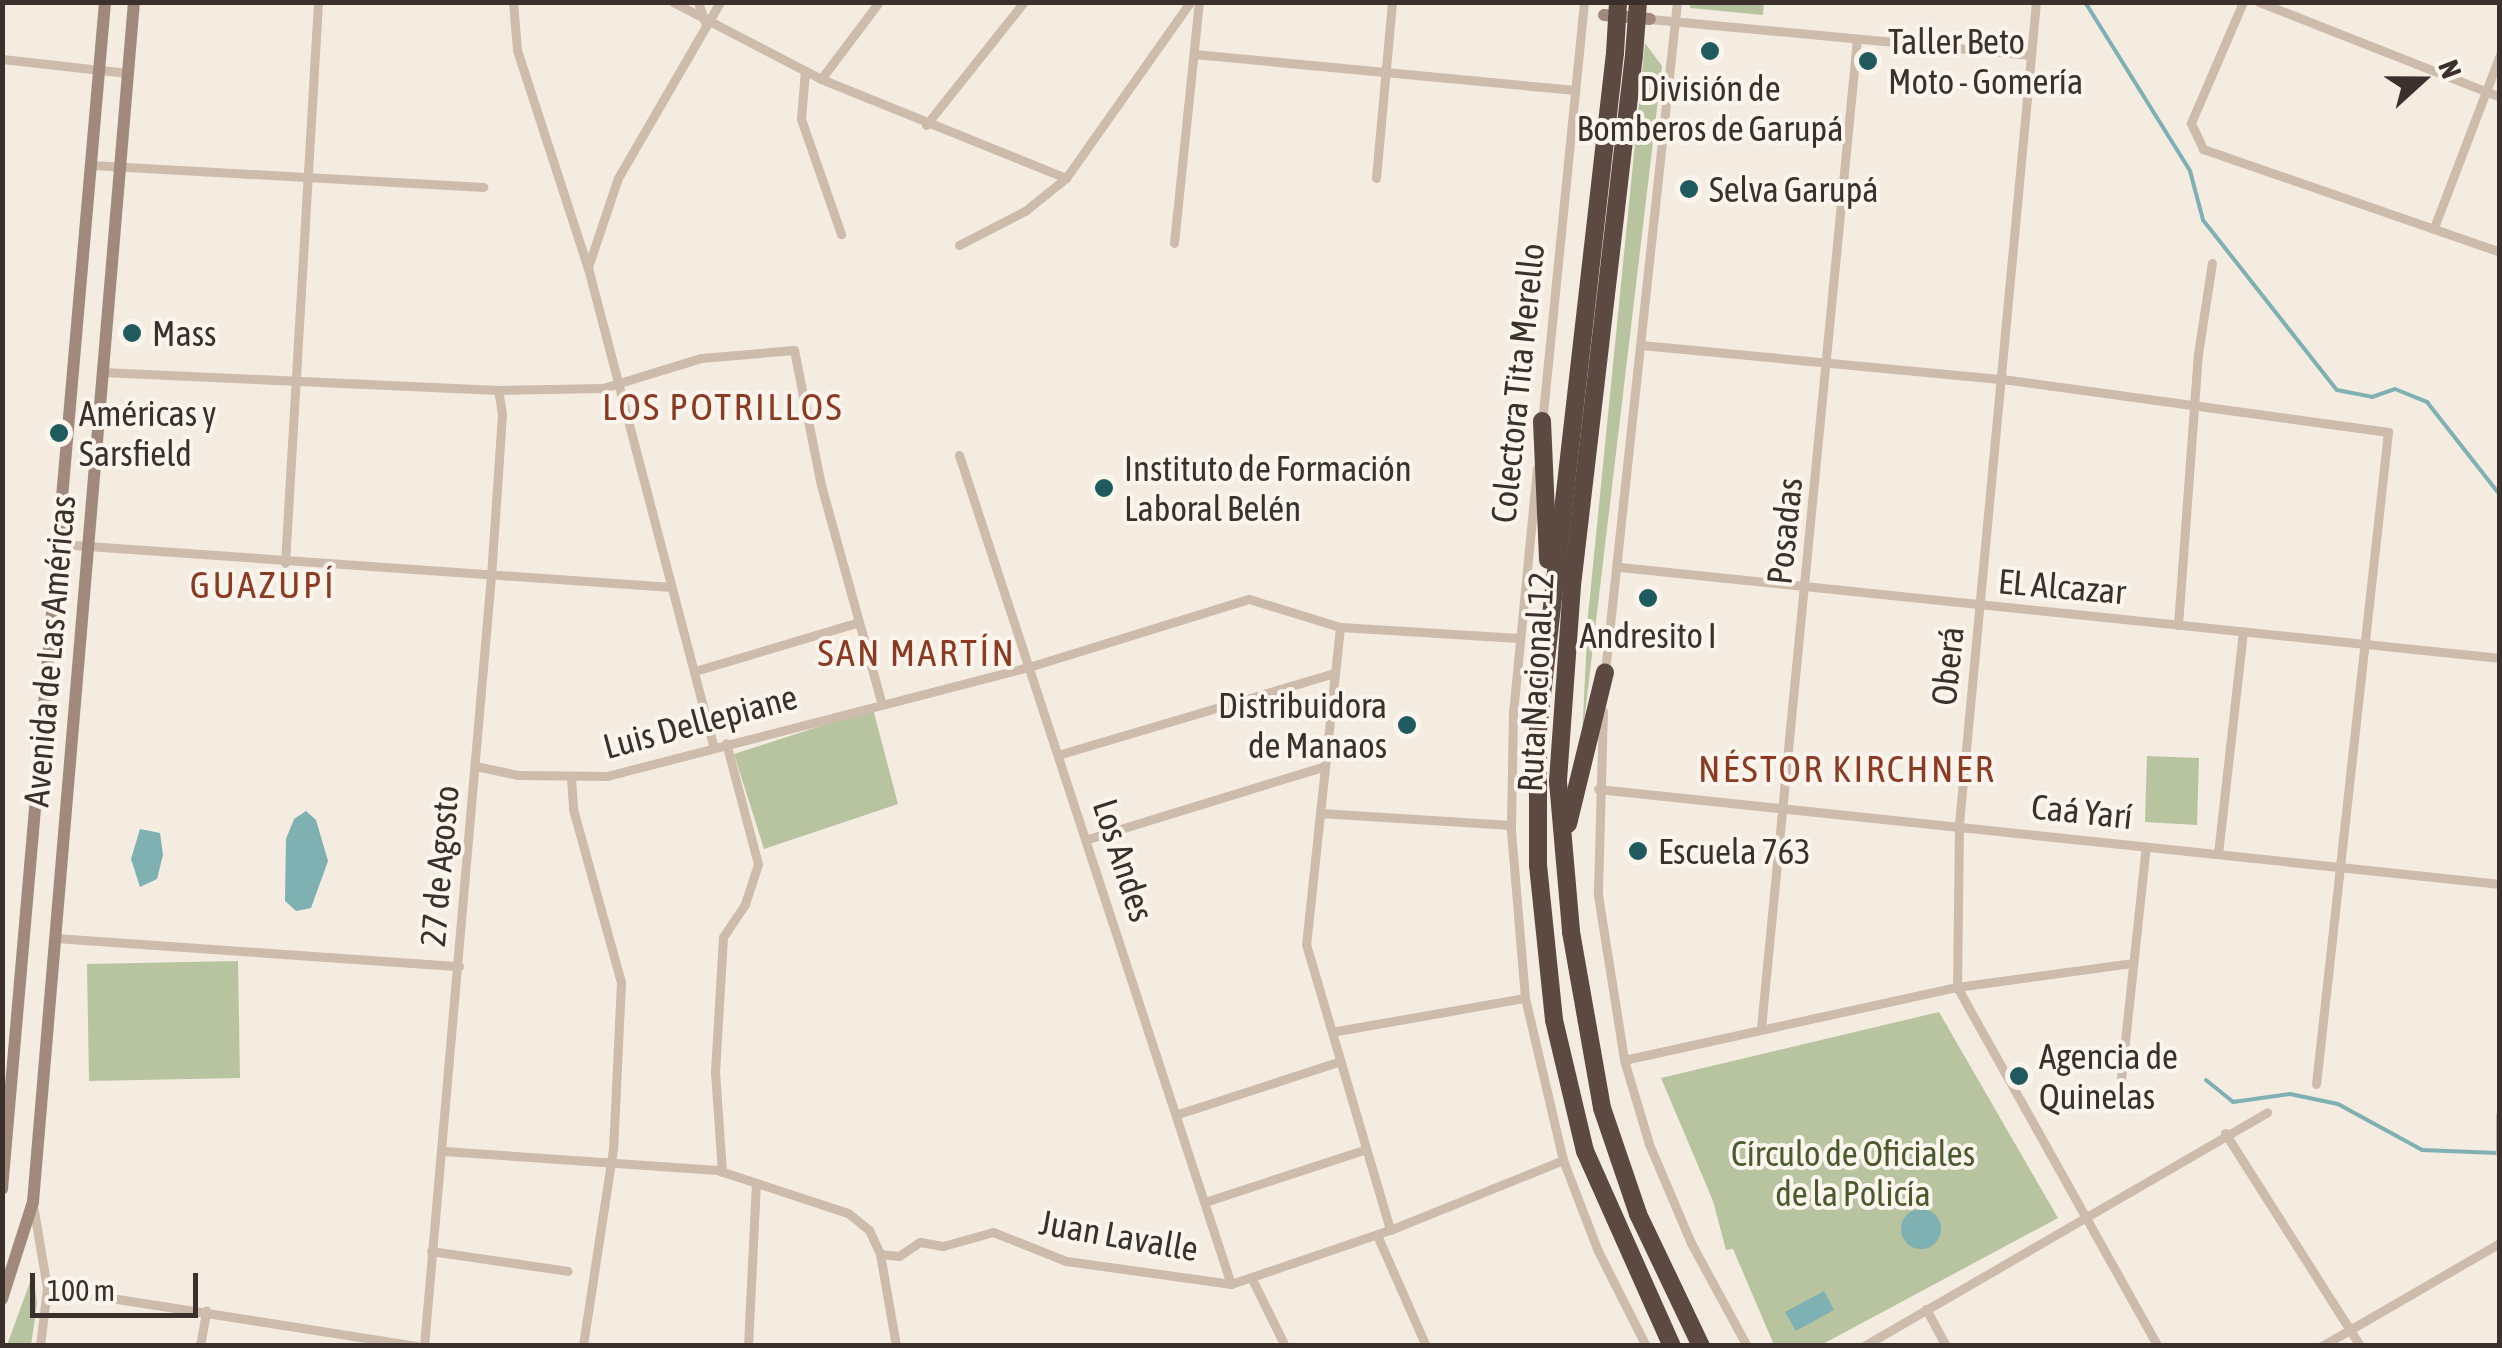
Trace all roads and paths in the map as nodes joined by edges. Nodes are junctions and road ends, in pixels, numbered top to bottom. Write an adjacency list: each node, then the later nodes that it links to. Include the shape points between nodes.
1 (105, 2): 28 (main road, Avenida de Las Américas)
2 (134, 2): 30 (main road, Avenida de Las Américas)
3 (318, 2): 39 (street)
4 (512, 2): 49 (street, via 517,50)
5 (673, 2): 22 (street)
6 (698, 2): 22 (street)
7 (720, 2): 22 (street)
8 (879, 2): 32 (street)
9 (1024, 2): 36 (street)
10 (1190, 2): 40 (street)
11 (1199, 2): 24 (street)
12 (1392, 2): 31 (street)
13 (1638, 2): 95 (highway, Ruta Nacional 12, bridge, via 1560,712)
14 (1678, 2): 21 (street)
15 (2036, 2): 25 (street, Oberá)
16 (2243, 2): 43 (street, via 2191,123 2203,149)
17 (2259, 2): 34 (street)
18 (1583, 8): 19 (street); 33 (street, Colectora Tita Merello)
19 (1611, 9): 20 (main road); 73 (highway, Ruta Nacional 12, bridge, via 1615,53)
20 (1650, 20): 21 (street)
21 (1676, 21): 23 (street); 50 (street)
22 (706, 24): 29 (street); 49 (street, via 618,178)
23 (1857, 40): 25 (street); 51 (street, Posadas)
24 (1194, 54): 31 (street); 45 (street)
25 (2031, 55): 53 (street, Oberá)
26 (2500, 55): 34 (street)
27 (2, 59): 28 (street)
28 (100, 70): 30 (street); 37 (main road, Avenida de Las Américas)
29 (805, 71): 32 (street); 44 (street, via 801,119)
30 (128, 73): 38 (main road, Avenida de Las Américas)
31 (1385, 73): 33 (street); 41 (street)
32 (822, 79): 36 (street)
33 (1572, 90): 58 (street, Colectora Tita Merello)
34 (2486, 91): 35 (street); 43 (street)
35 (2500, 97)
36 (926, 125): 40 (street)
37 (91, 164): 38 (street); 60 (main road, Avenida de Las Américas)
38 (120, 166): 39 (street); 52 (main road, Avenida de Las Américas)
39 (306, 177): 42 (street); 54 (street)
40 (1066, 178): 46 (street, via 1025,211)
41 (1376, 178)
42 (483, 187)
43 (2435, 225): 47 (street)
44 (841, 234)
45 (1174, 243)
46 (959, 245)
47 (2500, 252)
48 (2212, 263): 57 (street)
49 (588, 268): 55 (street)
50 (1641, 344): 51 (street); 63 (street)
51 (1828, 366): 53 (street); 66 (street, Posadas)
52 (102, 372): 54 (street); 61 (main road, Avenida de Las Américas)
53 (2002, 380): 57 (street); 67 (street, Oberá)
54 (295, 383): 56 (street); 62 (street)
55 (616, 384): 56 (street); 65 (street); 68 (street, via 700,358 794,350 821,485)
56 (498, 390): 64 (street, 27 de Agosto, via 502,414)
57 (2198, 406): 69 (street); 74 (street, via 2388,432)
58 (1542, 421): 72 (street, Colectora Tita Merello); 73 (highway)
59 (959, 455): 76 (street, Los Andes)
60 (59, 544): 61 (street); 120 (main road, Avenida de Las Américas)
61 (88, 547): 62 (street); 98 (main road, Avenida de Las Américas)
62 (285, 563): 64 (street)
63 (1620, 567): 66 (street, EL Alcazar); 78 (street)
64 (490, 576): 65 (street); 84 (street, 27 de Agosto)
65 (670, 588): 77 (street)
66 (1806, 588): 67 (street, EL Alcazar); 88 (street, Posadas)
67 (1980, 606): 69 (street, EL Alcazar); 91 (street, Oberá)
68 (859, 622): 77 (street); 80 (street)
69 (2178, 625): 71 (street, EL Alcazar)
70 (1340, 626): 72 (street, Luis Dellepiane); 76 (street, Luis Dellepiane, via 1248,599); 79 (street)
71 (2243, 632): 74 (street, EL Alcazar); 94 (street)
72 (1519, 638): 90 (street, Colectora Tita Merello)
73 (1549, 644): 149 (highway, Ruta Nacional 12, via 1536,786 1542,932 1554,1020 1584,1151)
74 (2366, 644): 75 (street, EL Alcazar); 96 (street)
75 (2500, 658)
76 (1032, 666): 80 (street, Luis Dellepiane); 83 (street, Los Andes)
77 (695, 671): 82 (street)
78 (1605, 672): 87 (street); 95 (highway)
79 (1334, 673): 83 (street); 85 (street)
80 (881, 702): 81 (street, Luis Dellepiane)
81 (726, 743): 82 (street, Luis Dellepiane); 118 (street, via 758,864 746,904 722,938 715,1072)
82 (713, 746): 86 (street, Luis Dellepiane, via 608,776)
83 (1060, 754): 92 (street, Los Andes)
84 (475, 766): 86 (street, Luis Dellepiane); 100 (street, 27 de Agosto)
85 (1324, 766): 89 (street); 92 (street)
86 (571, 778): 117 (street, via 573,809 620,982 622,1041)
87 (1598, 789): 88 (street, Caá Yarí); 105 (street, via 1598,895)
88 (1784, 806): 91 (street, Caá Yarí); 103 (street, Posadas)
89 (1320, 812): 90 (street); 104 (street, via 1306,944 1318,995)
90 (1511, 824): 102 (street, Colectora Tita Merello)
91 (1958, 825): 93 (street, Caá Yarí); 101 (street, Oberá)
92 (1088, 839): 110 (street, Los Andes)
93 (2146, 846): 94 (street, Caá Yarí); 99 (street)
94 (2218, 854): 96 (street, Caá Yarí)
95 (1563, 859): 150 (highway, Ruta Nacional 12, via 1582,1013 1602,1108 1638,1214)
96 (2339, 868): 97 (street, Caá Yarí); 107 (street)
97 (2500, 884)
98 (55, 938): 100 (street); 121 (main road, Avenida de Las Américas)
99 (2133, 963): 101 (street); 108 (street)
100 (458, 966): 113 (street, 27 de Agosto)
101 (1957, 986): 103 (street); 123 (street, Oberá)
102 (1525, 998): 104 (street); 116 (street, Colectora Tita Merello)
103 (1761, 1028): 105 (street)
104 (1337, 1031): 106 (street)
105 (1624, 1060): 151 (street, via 1649,1144 1691,1243)
106 (1338, 1062): 110 (street); 114 (street)
107 (2316, 1084)
108 (2120, 1088)
109 (2267, 1112): 112 (street)
110 (1178, 1114): 122 (street, Los Andes)
111 (2500, 1116): 115 (street)
112 (2226, 1133): 123 (street); 136 (street)
113 (444, 1150): 117 (street); 127 (street, 27 de Agosto)
114 (1363, 1150): 122 (street); 124 (street)
115 (2500, 1153)
116 (1563, 1160): 124 (street, Juan Lavalle); 148 (street, Colectora Tita Merello, via 1598,1252)
117 (608, 1165): 118 (street); 143 (street)
118 (722, 1172): 119 (street)
119 (756, 1185): 128 (street, via 848,1212 869,1230); 144 (street)
120 (2, 1189)
121 (33, 1202): 132 (street); 133 (main road, Avenida de Las Américas)
122 (1205, 1202): 131 (street, Los Andes)
123 (2086, 1218): 134 (street); 154 (street, Oberá)
124 (1390, 1230): 125 (street, Juan Lavalle)
125 (1377, 1235): 130 (street, Juan Lavalle); 147 (street)
126 (2500, 1243): 136 (street)
127 (431, 1251): 129 (street); 142 (street, 27 de Agosto)
128 (880, 1254): 131 (street, Juan Lavalle, via 899,1256 920,1242 943,1246 993,1232 1066,1260); 145 (street)
129 (568, 1271)
130 (1252, 1279): 131 (street, Juan Lavalle); 146 (street)
131 (1231, 1284)
132 (47, 1288): 135 (street); 138 (street)
133 (2, 1299)
134 (1926, 1310): 152 (street); 153 (street)
135 (206, 1311): 137 (street); 139 (street)
136 (2350, 1330): 155 (street); 156 (street)
137 (360, 1334): 140 (street); 141 (street)
138 (40, 1346)
139 (200, 1346)
140 (358, 1346)
141 (416, 1346)
142 (424, 1346)
143 (583, 1346)
144 (748, 1346)
145 (896, 1346)
146 (1286, 1346)
147 (1426, 1346)
148 (1646, 1346)
149 (1672, 1346)
150 (1701, 1346)
151 (1746, 1346)
152 (1864, 1346)
153 (1946, 1346)
154 (2158, 1346)
155 (2322, 1346)
156 (2360, 1346)

